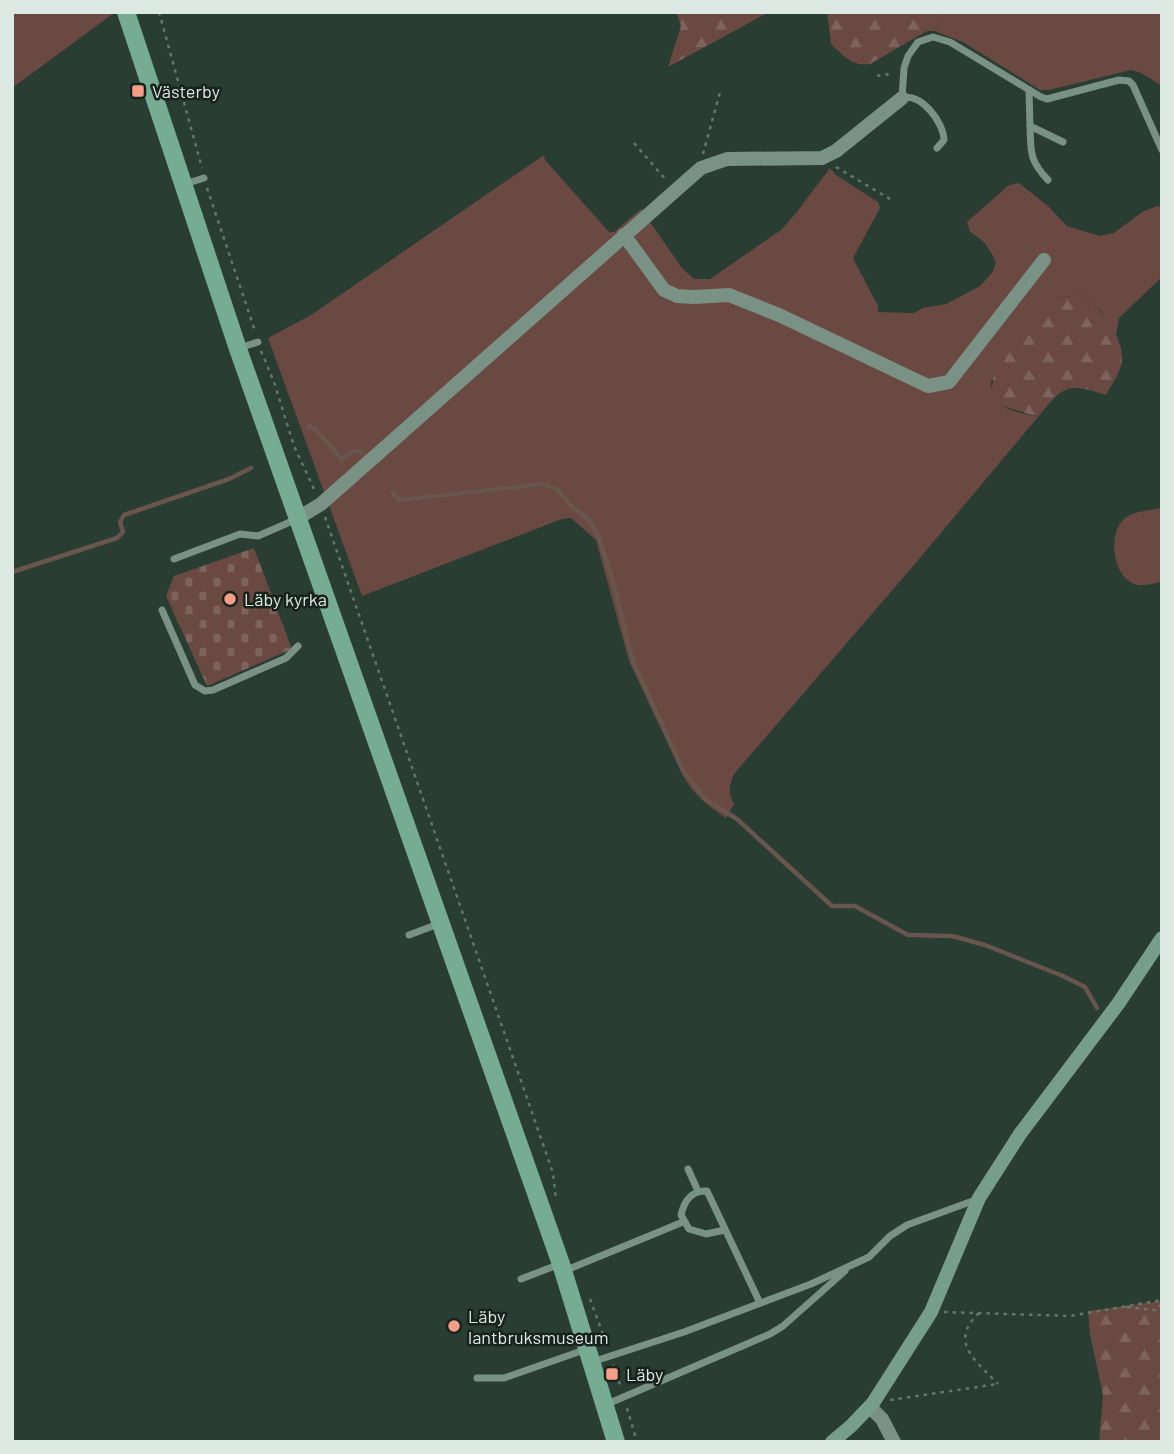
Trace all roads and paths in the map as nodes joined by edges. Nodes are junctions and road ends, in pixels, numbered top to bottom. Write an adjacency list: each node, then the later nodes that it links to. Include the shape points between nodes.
1 (125, 12): 16 (main road)
2 (159, 12): 14 (path)
3 (877, 76): 6 (path, via 891,75)
4 (1029, 90): 6 (lane, via 950,42 933,37 918,42 908,56); 7 (lane); 11 (lane, via 1053,98 1129,81)
5 (720, 92): 13 (path)
6 (903, 92): 10 (lane, via 940,124 944,140); 12 (street)
7 (1030, 126): 8 (lane); 15 (lane, via 1031,157)
8 (1063, 142)
9 (634, 143): 17 (path)
10 (937, 148)
11 (1162, 150)
12 (822, 158): 13 (street, via 727,159); 18 (path)
13 (698, 170): 17 (street)
14 (204, 178): 16 (lane); 21 (path)
15 (1048, 180)
16 (182, 184): 22 (main road)
17 (673, 191): 19 (street)
18 (890, 199)
19 (624, 235): 20 (street, via 664,290 677,296 729,295 929,386 949,383); 23 (street)
20 (1045, 260)
21 (258, 342): 22 (lane); 23 (path, via 294,446)
22 (238, 349): 24 (main road)
23 (321, 504): 24 (street); 34 (path, via 553,1173)
24 (298, 518): 25 (lane, via 258,536 240,534); 28 (main road)
25 (174, 559)
26 (162, 610): 27 (lane, via 195,685 205,691 286,659)
27 (298, 646)
28 (442, 923): 29 (lane); 38 (main road)
29 (409, 935)
30 (1162, 939): 33 (street)
31 (688, 1168): 32 (lane)
32 (698, 1191): 35 (lane, via 681,1210); 36 (lane, via 707,1191)
33 (979, 1198): 37 (lane, via 907,1225 869,1257); 45 (street)
34 (557, 1206)
35 (683, 1222): 36 (lane, via 699,1233); 38 (lane)
36 (725, 1230): 42 (lane)
37 (850, 1266): 42 (lane); 50 (lane, via 770,1334)
38 (562, 1268): 39 (lane); 47 (main road)
39 (522, 1279)
40 (587, 1292): 48 (path)
41 (1162, 1300): 43 (path)
42 (760, 1303): 48 (lane)
43 (1122, 1307): 44 (path); 46 (path, via 1070,1316)
44 (1162, 1311)
45 (931, 1312): 46 (path); 52 (street)
46 (980, 1313): 52 (path, via 967,1326 965,1343 998,1384)
47 (590, 1355): 48 (lane); 49 (lane, via 505,1378); 51 (main road)
48 (610, 1356): 50 (path)
49 (477, 1378)
50 (624, 1398): 51 (lane); 54 (path)
51 (605, 1405): 53 (main road)
52 (871, 1405): 55 (street); 56 (street)
53 (616, 1442)
54 (637, 1442)
55 (831, 1442)
56 (894, 1442)

